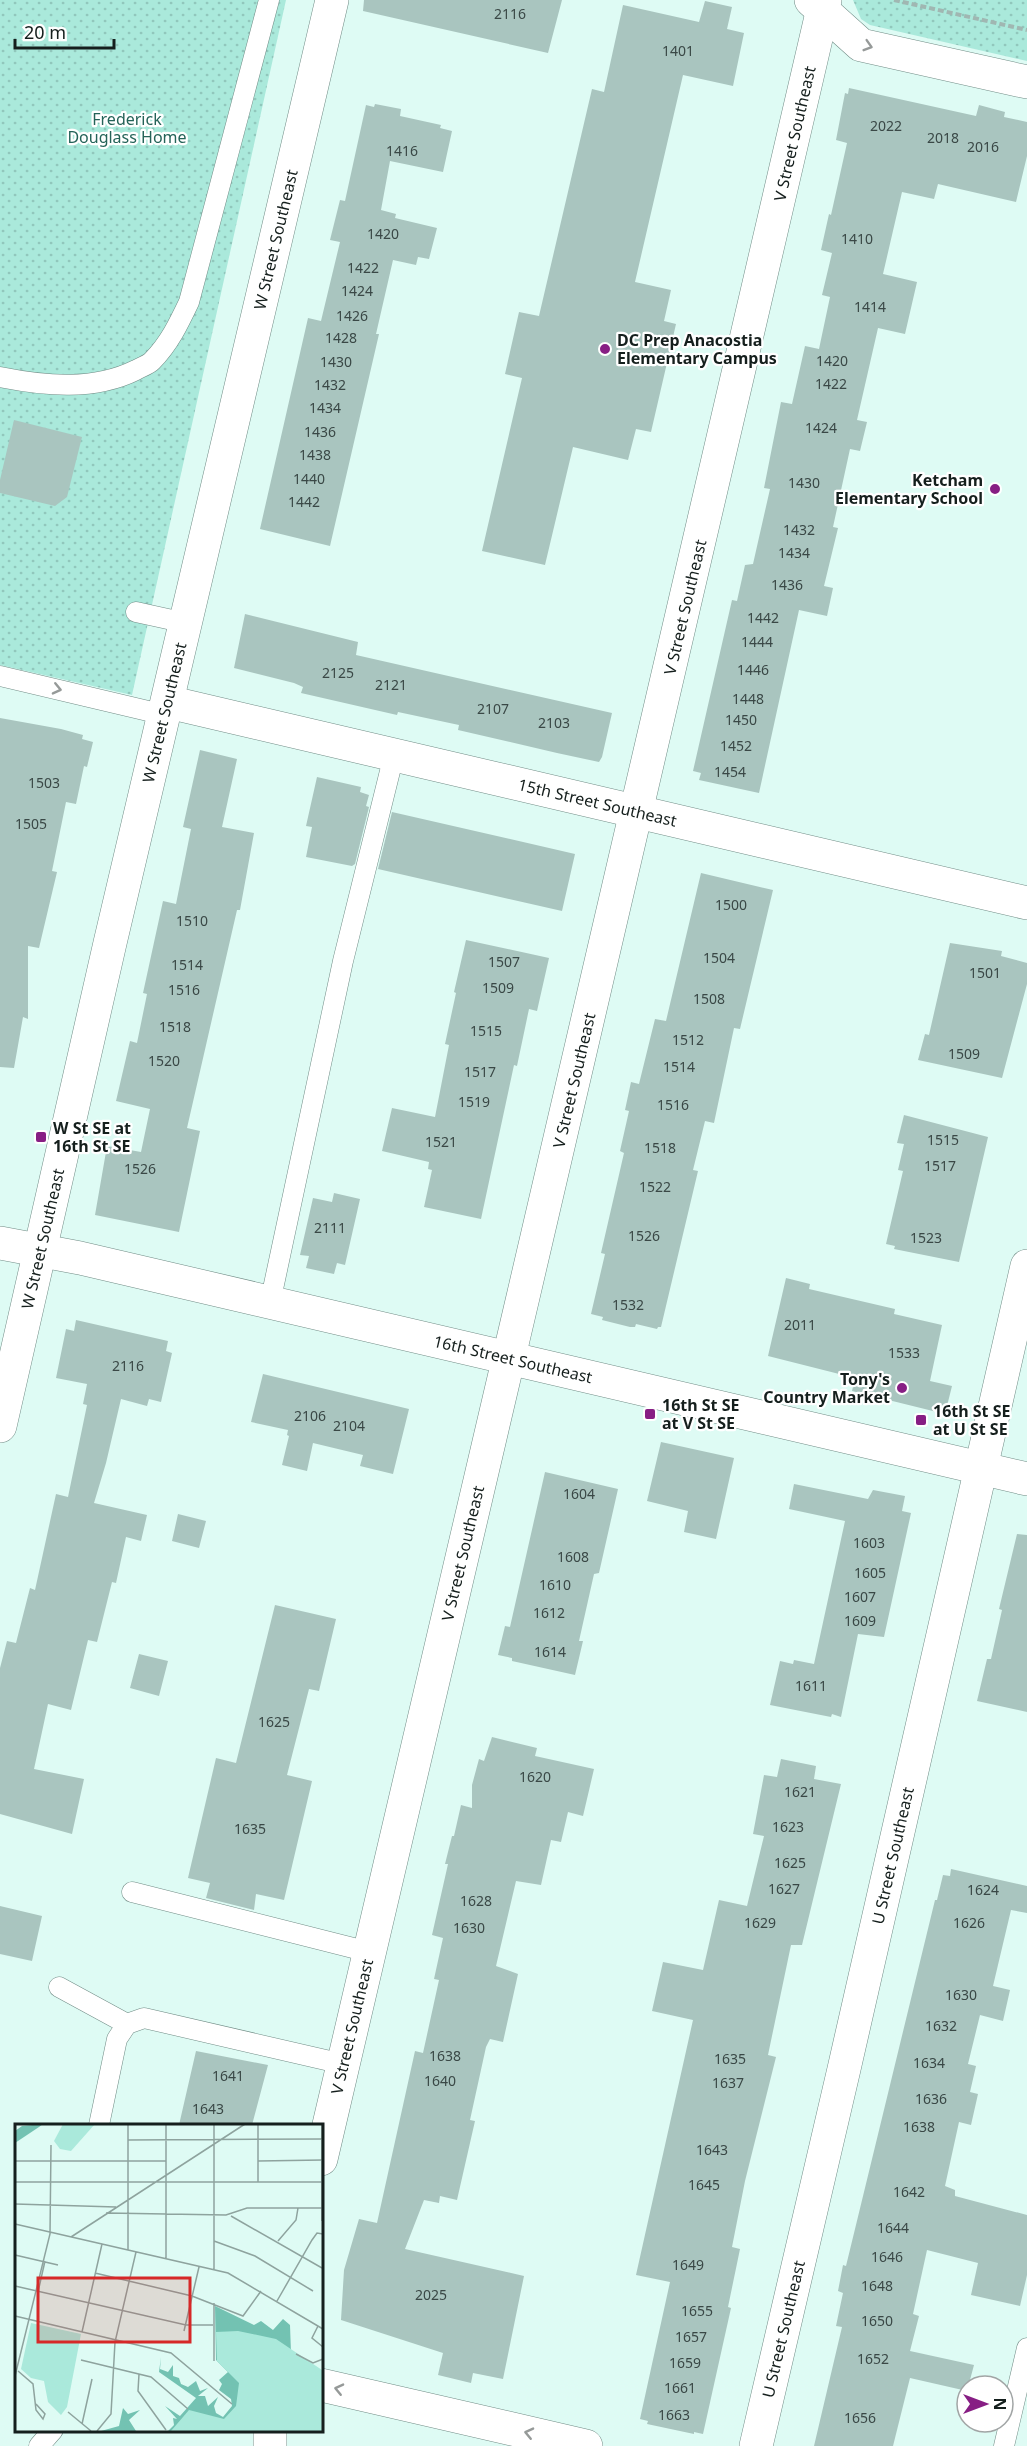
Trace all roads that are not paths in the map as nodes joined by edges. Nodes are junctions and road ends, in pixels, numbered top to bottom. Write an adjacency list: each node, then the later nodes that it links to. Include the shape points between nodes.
1 (269, 0): 5 (lane, via 189,302 172,337 151,362 109,381 53,385)
2 (332, 0): 7 (street, W Street Southeast)
3 (820, 3): 4 (street, one-way to 4, via 861,45); 11 (street, V Street Southeast)
4 (1027, 82)
5 (0, 377)
6 (136, 612): 7 (lane)
7 (186, 623): 9 (street, W Street Southeast)
8 (0, 676): 9 (lane, one-way to 9)
9 (167, 709): 10 (street, 15th Street Southeast); 14 (street, W Street Southeast)
10 (394, 755): 11 (street, 15th Street Southeast); 16 (lane, via 343,961)
11 (637, 813): 12 (street, 15th Street Southeast); 17 (street, V Street Southeast)
12 (1027, 903)
13 (0, 1243): 14 (street, 16th Street Southeast)
14 (40, 1249): 16 (street, 16th Street Southeast); 18 (street, W Street Southeast)
15 (1027, 1266): 19 (street, U Street Southeast)
16 (270, 1303): 17 (street, 16th Street Southeast)
17 (511, 1358): 19 (street, 16th Street Southeast); 22 (street, V Street Southeast)
18 (0, 1426)
19 (982, 1469): 20 (street, 16th Street Southeast); 33 (street, U Street Southeast)
20 (1027, 1479)
21 (132, 1892): 22 (lane)
22 (369, 1952): 25 (street, V Street Southeast)
23 (59, 1987): 24 (lane)
24 (127, 2024): 25 (lane, via 144,2018); 26 (lane, via 117,2039)
25 (343, 2064): 27 (street, V Street Southeast)
26 (99, 2124)
27 (322, 2155)
28 (1027, 2348): 34 (lane)
29 (322, 2385): 32 (street, one-way to 29)
30 (51, 2431): 31 (lane)
31 (39, 2446)
32 (586, 2446)
33 (756, 2446)
34 (1004, 2446)

